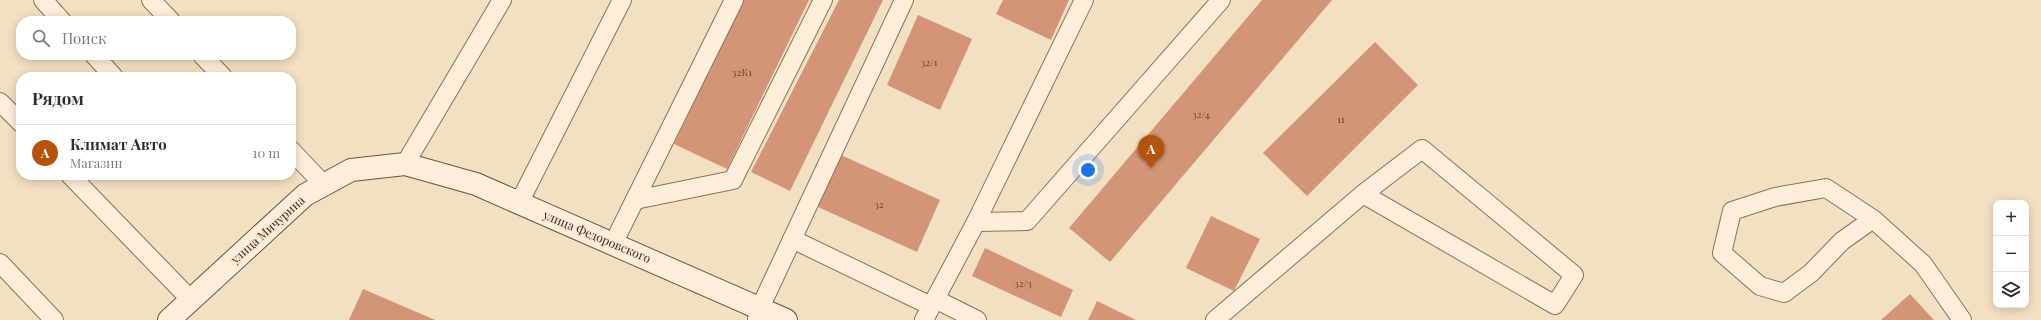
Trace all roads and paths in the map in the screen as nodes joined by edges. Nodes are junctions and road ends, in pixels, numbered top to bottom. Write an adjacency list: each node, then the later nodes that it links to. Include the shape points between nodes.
1 (43, 0): 10 (lane)
2 (151, 0): 11 (lane)
3 (622, 0): 24 (lane)
4 (734, 0): 23 (lane)
5 (823, 0): 23 (lane, via 733,180)
6 (904, 0): 27 (lane)
7 (1084, 0): 26 (lane)
8 (1222, 0): 26 (lane, via 1027,221)
9 (496, 3): 19 (lane)
10 (57, 16)
11 (166, 16)
12 (99, 60): 14 (lane)
13 (207, 60): 15 (lane)
14 (109, 72)
15 (218, 72)
16 (0, 102): 17 (lane)
17 (16, 119)
18 (296, 155): 21 (lane)
19 (405, 164): 21 (street, улица Мичурина, via 351,170); 24 (street, улица Федоровского, via 476,184)
20 (75, 180): 30 (lane)
21 (324, 185): 30 (street, улица Мичурина, via 305,195)
22 (1363, 194): 22 (lane, via 1422,149 1574,275 1555,305); 37 (lane)
23 (635, 200): 28 (lane)
24 (519, 204): 28 (street, улица Федоровского)
25 (1873, 219): 25 (lane, via 1826,188 1775,197 1732,211 1722,253 1760,286 1784,293 1811,273 1842,241); 38 (lane, via 1923,264)
26 (976, 222): 31 (lane)
27 (792, 239): 31 (lane); 32 (lane)
28 (613, 244): 32 (street, улица Федоровского)
29 (0, 263): 33 (lane)
30 (191, 300): 34 (street, улица Мичурина)
31 (930, 309): 36 (lane)
32 (758, 314): 35 (street, улица Федоровского)
33 (54, 320)
34 (169, 320)
35 (786, 320)
36 (977, 320)
37 (1214, 320)
38 (1962, 320)

